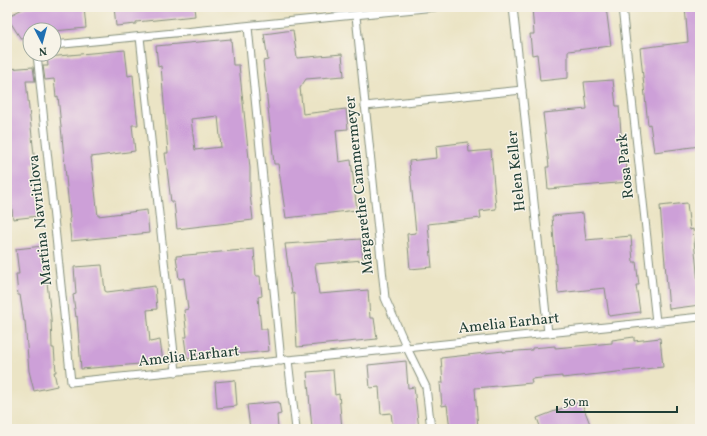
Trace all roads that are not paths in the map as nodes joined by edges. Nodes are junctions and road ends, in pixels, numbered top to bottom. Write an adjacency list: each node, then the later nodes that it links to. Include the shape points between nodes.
1 (435, 7): 4 (lane)
2 (513, 7): 10 (lane, Helen Keller)
3 (622, 7): 13 (lane, Rosa Park)
4 (419, 8): 5 (lane)
5 (356, 16): 6 (lane); 11 (lane, Margarethe Cammermeyer)
6 (248, 27): 7 (lane); 16 (lane)
7 (140, 37): 8 (lane); 17 (lane)
8 (62, 45)
9 (38, 62): 18 (lane, Martina Navritilova)
10 (522, 90): 11 (lane); 14 (lane, Helen Keller)
11 (365, 106): 15 (lane, Margarethe Cammermeyer, via 385,298)
12 (700, 317): 13 (lane, Amelia Earhart)
13 (656, 322): 14 (lane, Amelia Earhart)
14 (548, 333): 15 (lane, Amelia Earhart)
15 (407, 348): 16 (lane, Amelia Earhart); 20 (lane, via 426,387)
16 (285, 360): 17 (lane, Amelia Earhart); 19 (lane)
17 (176, 372): 18 (lane, Amelia Earhart)
18 (71, 382)
19 (296, 429)
20 (431, 429)

